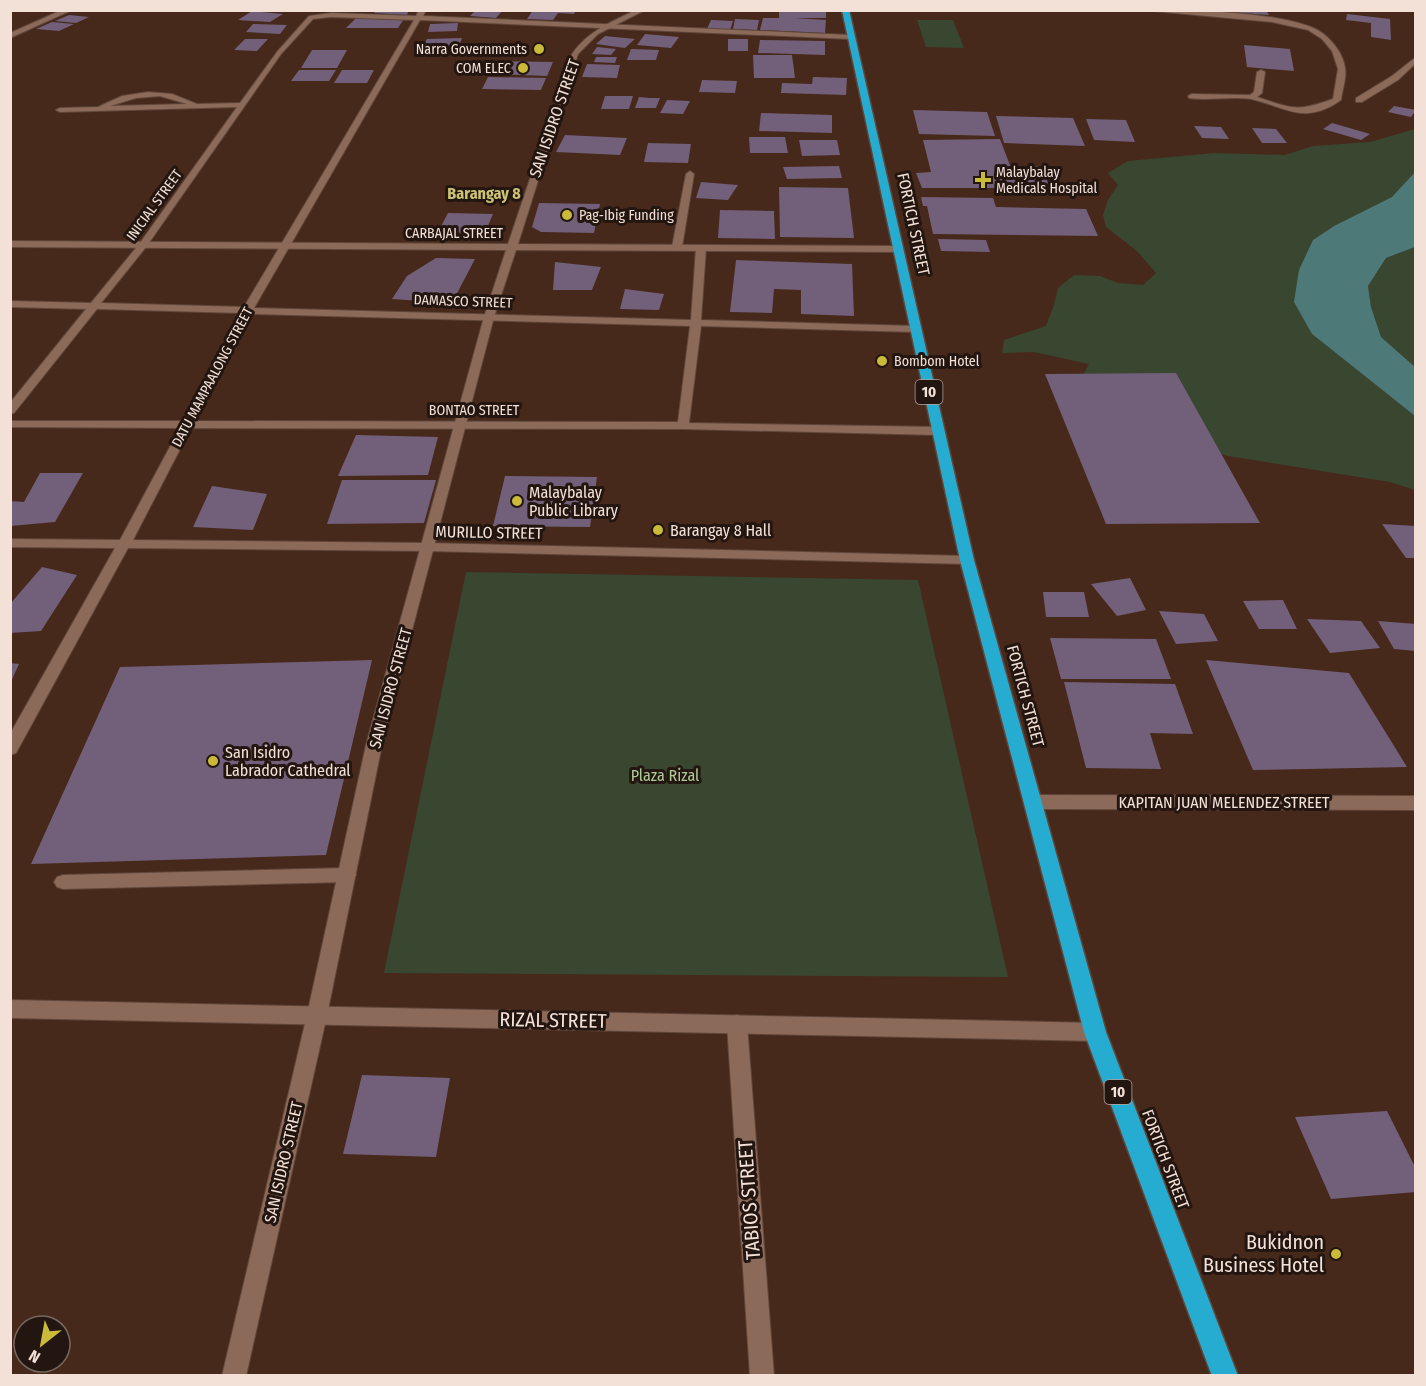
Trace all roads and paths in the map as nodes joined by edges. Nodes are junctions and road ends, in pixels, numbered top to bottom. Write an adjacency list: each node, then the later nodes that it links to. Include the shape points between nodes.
1 (69, 10): 7 (street)
2 (642, 10): 6 (street, SAN ISIDRO STREET)
3 (845, 10): 8 (highway, FORTICH STREET / 10)
4 (1145, 10): 12 (street, via 1291,20 1324,38 1335,51 1342,69 1337,100 1307,111 1289,110)
5 (420, 14): 6 (street); 14 (street, INICIAL STREET, via 307,19); 21 (street, DATU MAMPAALONG STREET)
6 (608, 27): 8 (street); 22 (street, SAN ISIDRO STREET, via 584,40 575,54)
7 (10, 36)
8 (850, 37): 25 (highway, FORTICH STREET / 10)
9 (1416, 59): 13 (street, via 1395,78)
10 (1261, 72): 12 (street, via 1258,93)
11 (1192, 96): 12 (street)
12 (1251, 97)
13 (1359, 100)
14 (242, 105): 15 (street); 20 (street, INICIAL STREET)
15 (196, 107): 17 (street); 17 (street, via 177,97 151,94 126,97)
16 (60, 110): 17 (street)
17 (96, 111)
18 (690, 174): 23 (street)
19 (10, 244): 20 (street, CARBAJAL STREET)
20 (142, 245): 21 (street, CARBAJAL STREET); 27 (street, INICIAL STREET)
21 (286, 246): 22 (street, CARBAJAL STREET); 28 (street, DATU MAMPAALONG STREET)
22 (511, 247): 23 (street, CARBAJAL STREET); 29 (street, SAN ISIDRO STREET)
23 (676, 248): 24 (street, CARBAJAL STREET)
24 (701, 248): 25 (street, CARBAJAL STREET); 30 (street)
25 (898, 249): 31 (highway, FORTICH STREET / 10)
26 (10, 304): 27 (street, DAMASCO STREET)
27 (93, 307): 28 (street, DAMASCO STREET); 32 (street, INICIAL STREET)
28 (248, 310): 29 (street, DAMASCO STREET); 34 (street, DATU MAMPAALONG STREET)
29 (489, 316): 30 (street, DAMASCO STREET); 35 (street, SAN ISIDRO STREET)
30 (696, 323): 31 (street, DAMASCO STREET); 36 (street)
31 (915, 330): 37 (highway, FORTICH STREET / 10)
32 (10, 411)
33 (10, 424): 34 (street, BONTAO STREET)
34 (187, 424): 35 (street, BONTAO STREET); 39 (street, DATU MAMPAALONG STREET)
35 (460, 425): 36 (street, BONTAO STREET); 40 (street, SAN ISIDRO STREET)
36 (682, 426): 37 (street, BONTAO STREET)
37 (938, 431): 41 (highway, FORTICH STREET / 10)
38 (10, 543): 39 (street, MURILLO STREET)
39 (124, 544): 40 (street, MURILLO STREET); 42 (street, DATU MAMPAALONG STREET)
40 (427, 547): 41 (street, MURILLO STREET); 45 (street, SAN ISIDRO STREET, via 375,745)
41 (967, 560): 43 (highway, FORTICH STREET / 10)
42 (10, 749)
43 (1033, 802): 44 (street, KAPITAN JUAN MELENDEZ STREET); 50 (highway, FORTICH STREET / 10)
44 (1416, 803)
45 (346, 875): 46 (street); 48 (street, SAN ISIDRO STREET)
46 (63, 882)
47 (10, 1009): 48 (street, RIZAL STREET)
48 (317, 1015): 49 (street, RIZAL STREET); 51 (street, SAN ISIDRO STREET)
49 (737, 1024): 50 (street, RIZAL STREET); 52 (street, TABIOS STREET)
50 (1095, 1032): 53 (highway, FORTICH STREET / 10)
51 (234, 1376)
52 (762, 1376)
53 (1226, 1376)

